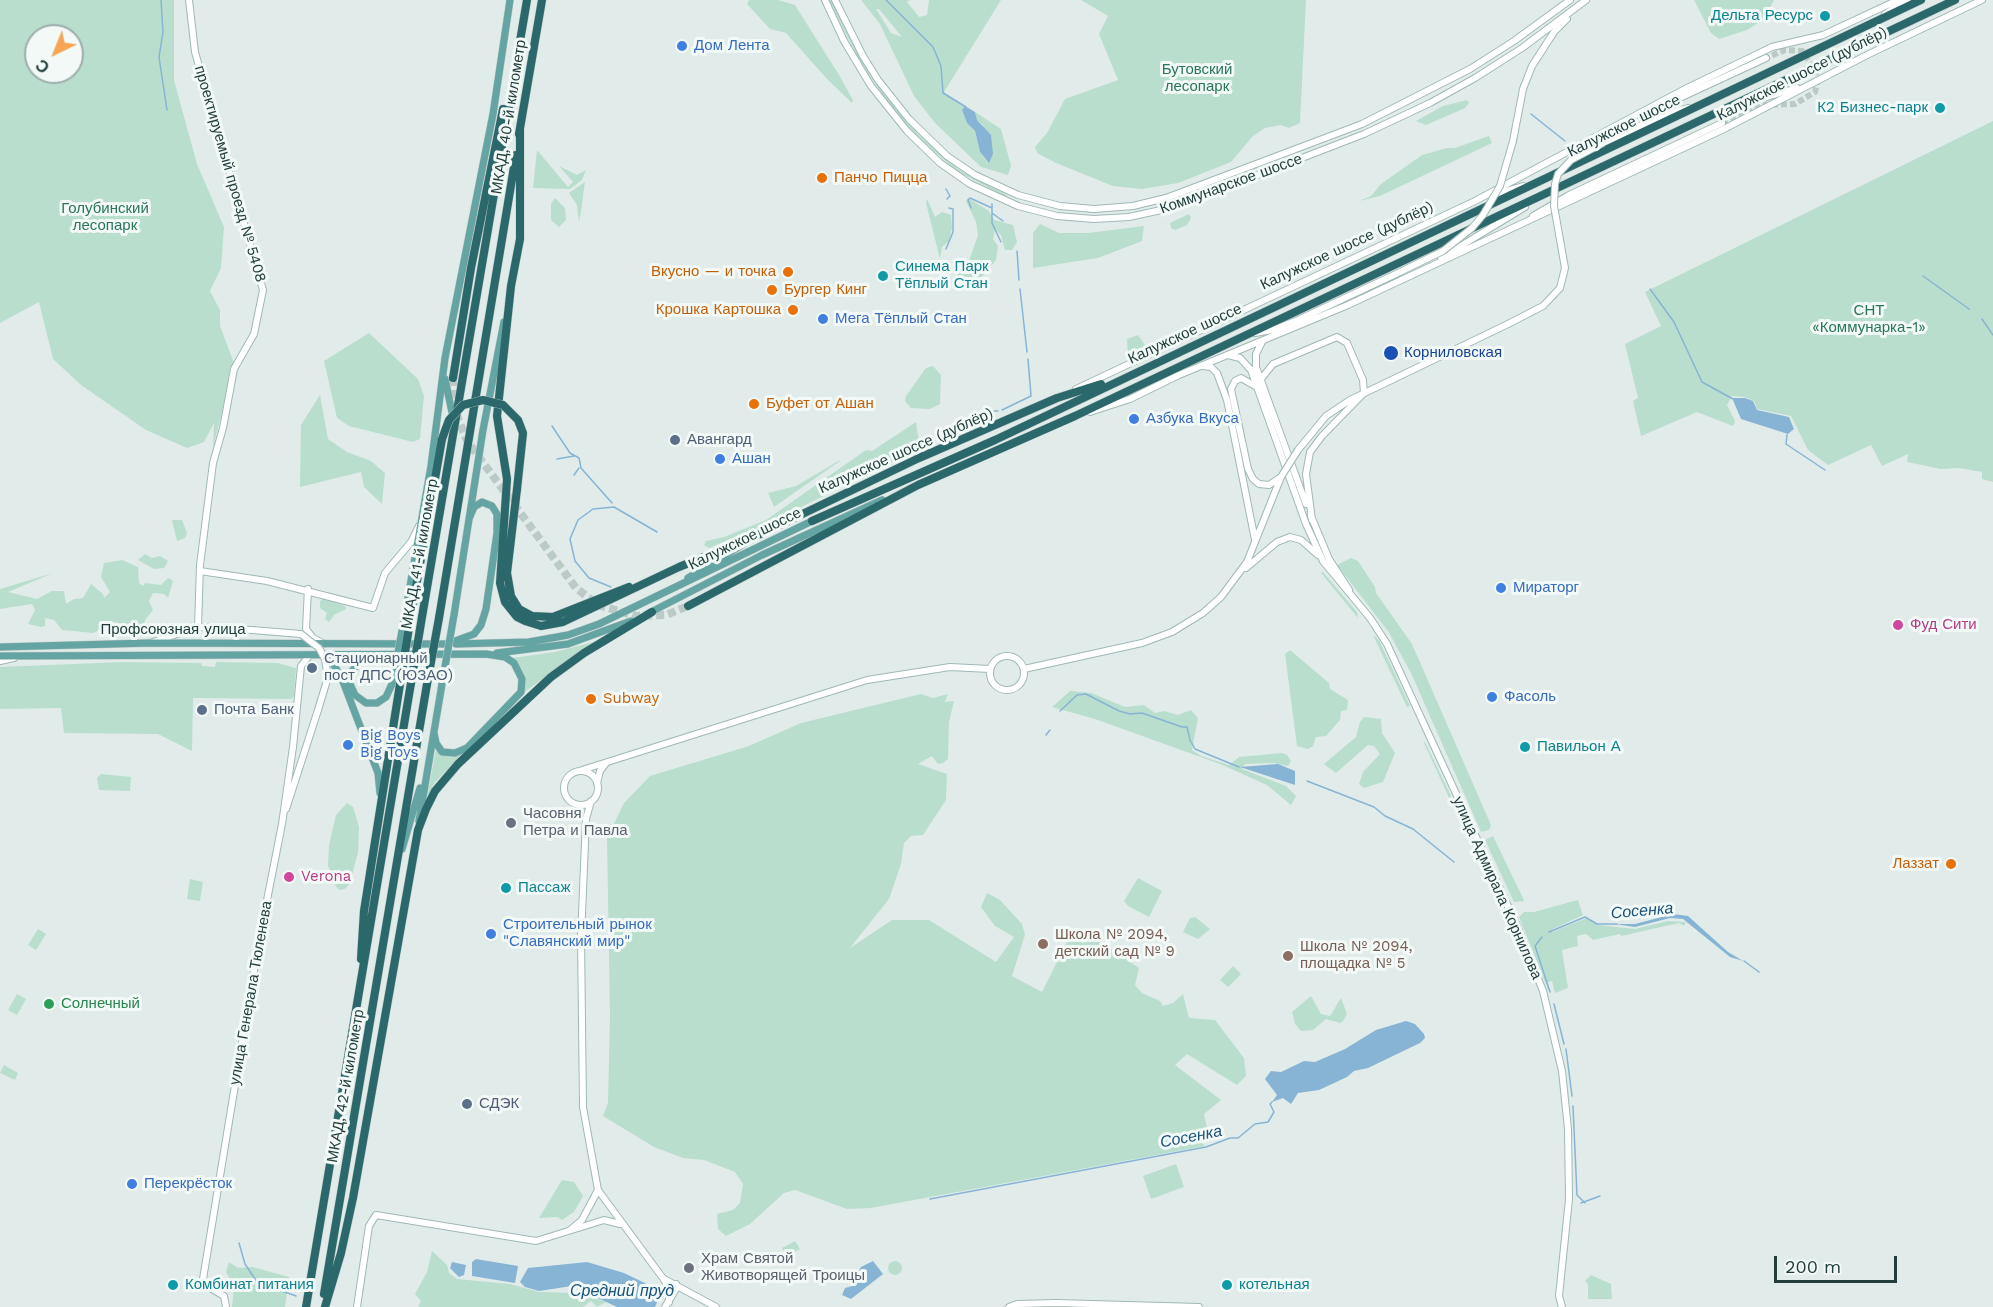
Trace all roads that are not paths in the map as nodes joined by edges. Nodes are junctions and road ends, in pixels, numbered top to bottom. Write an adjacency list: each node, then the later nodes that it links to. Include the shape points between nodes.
1 (189, 0): 55 (main road, проектируемый проезд № 5408, via 195,52 263,290 254,334 234,369 213,463)
2 (510, 0): 35 (main road, via 493,114)
3 (527, 0): 16 (highway, МКАД, 40-й километр)
4 (542, 0): 23 (highway, МКАД, 40-й километр)
5 (825, 0): 14 (main road, Коммунарское шоссе, via 844,42 871,86 907,131 940,163 970,184 1012,204 1058,216 1094,219 1129,217 1175,207 1365,134 1475,78)
6 (835, 0): 7 (main road, Коммунарское шоссе, via 878,80 909,119 947,156 975,175 1018,195 1060,206 1094,209 1166,198 1362,124 1470,69)
7 (1570, 0)
8 (1586, 0): 14 (main road, Коммунарское шоссе)
9 (1898, 0): 21 (main road, Калужское шоссе (дублёр), via 1822,35 1772,47)
10 (1907, 0): 15 (main road)
11 (1921, 0): 15 (highway, Калужское шоссе)
12 (1954, 0): 20 (highway, Калужское шоссе)
13 (1982, 0): 18 (main road, Калужское шоссе (дублёр))
14 (1580, 5): 32 (main road, bridge, via 1554,32 1532,66 1523,88 1500,186 1472,228 1443,251 1398,273 1298,320)
15 (1860, 29): 19 (highway, Калужское шоссе)
16 (518, 49): 28 (highway, МКАД, 40-й километр); 38 (highway, via 483,205)
17 (1766, 58): 21 (main road)
18 (1812, 84): 20 (main road); 27 (main road, Калужское шоссе (дублёр))
19 (1700, 104): 24 (highway, Калужское шоссе); 41 (main road, bridge, via 1661,116 1603,143 1571,160 1558,174 1554,206 1565,268 1560,288 1543,306)
20 (1720, 111): 25 (highway, Калужское шоссе)
21 (1632, 118): 26 (main road, Калужское шоссе (дублёр))
22 (1722, 123): 27 (main road, via 1569,195)
23 (520, 129): 29 (highway, МКАД, 40-й километр); 31 (highway, via 520,239)
24 (1553, 177): 26 (main road); 37 (highway, Калужское шоссе)
25 (1552, 191): 30 (main road); 32 (highway, Калужское шоссе)
26 (1475, 201): 42 (main road, Калужское шоссе (дублёр))
27 (1509, 230): 30 (main road, Калужское шоссе (дублёр))
28 (487, 234): 44 (highway, МКАД, 41-й километр)
29 (503, 238): 89 (highway, МКАД, 41-й километр, bridge)
30 (1418, 273): 33 (main road, Калужское шоссе (дублёр))
31 (511, 286): 48 (main road); 54 (highway, via 498,399 498,430 507,479 500,573 505,602 525,621 541,626 554,624)
32 (1248, 334): 43 (highway, Калужское шоссе)
33 (1262, 342): 34 (main road, Калужское шоссе (дублёр)); 39 (main road, via 1255,360)
34 (1228, 355): 36 (main road, Калужское шоссе (дублёр)); 40 (main road, via 1246,363)
35 (445, 358): 44 (main road); 47 (main road)
36 (1200, 367): 43 (main road, Калужское шоссе (дублёр), via 1130,399); 52 (main road, via 1208,366 1215,371 1227,400)
37 (1125, 377): 42 (highway); 50 (highway, Калужское шоссе)
38 (453, 378)
39 (1261, 379): 41 (main road, via 1273,364 1338,337 1347,343 1363,380); 49 (main road)
40 (1257, 387): 45 (main road, via 1241,378 1231,389 1248,470 1262,485); 53 (main road)
41 (1364, 393): 45 (main road, bridge, via 1326,417); 49 (main road, via 1310,453 1306,474)
42 (1057, 398): 51 (highway, Калужское шоссе (дублёр), via 868,481)
43 (1075, 416): 46 (highway, Калужское шоссе)
44 (453, 440): 90 (highway, МКАД, 41-й километр, bridge)
45 (1281, 477): 52 (main road)
46 (918, 485): 60 (highway); 61 (main road, Калужское шоссе, via 762,555)
47 (423, 516): 57 (main road, via 411,542 385,573 373,608); 62 (main road)
48 (469, 519): 66 (main road, via 474,507 482,502 492,506 497,514 486,609 474,634); 78 (main road, bridge)
49 (1312, 520): 59 (main road, via 1329,559)
50 (812, 521): 58 (main road, Калужское шоссе)
51 (765, 532): 54 (highway); 58 (main road, Калужское шоссе (дублёр))
52 (1255, 546): 56 (main road)
53 (1323, 561): 56 (main road, via 1301,540 1290,537 1267,549); 59 (main road, улица Адмирала Корнилова)
54 (670, 571): 62 (highway, bridge, via 561,615 539,618 514,604 507,581 523,440 521,426 509,409 490,400 470,402 453,414 442,439)
55 (200, 572): 57 (main road); 63 (main road, проектируемый проезд № 5408)
56 (1239, 574): 76 (main road, via 1212,605 1172,632 1126,647)
57 (308, 590): 65 (main road, via 306,629)
58 (648, 602): 66 (main road, Калужское шоссе, via 568,635 502,644)
59 (1359, 605): 95 (main road, улица Адмирала Корнилова, via 1379,630 1397,665 1518,928 1546,1000 1562,1071 1569,1157 1568,1215)
60 (688, 606)
61 (652, 612): 69 (main road, Калужское шоссе, via 568,644); 88 (highway, via 551,677 443,781 430,799)
62 (408, 615): 77 (highway, bridge); 77 (main road, bridge)
63 (198, 627): 64 (main road); 87 (main road, bridge, via 301,634 320,648 326,659 328,677)
64 (150, 643): 65 (main road, Профсоюзная улица); 68 (main road, Профсоюзная улица)
65 (325, 644): 67 (main road, Профсоюзная улица)
66 (447, 644): 67 (main road, Калужское шоссе)
67 (345, 645)
68 (1, 647)
69 (486, 654): 70 (main road, Профсоюзная улица); 78 (main road, via 514,663 522,679 521,692 461,751 442,752)
70 (386, 655): 72 (main road, Профсоюзная улица); 77 (main road, via 357,664 351,672 350,685 357,698 370,703 386,697)
71 (292, 656): 72 (main road, Профсоюзная улица); 73 (main road, Профсоюзная улица); 74 (main road)
72 (312, 656): 74 (main road); 85 (main road, via 331,660 342,679 378,773)
73 (0, 658)
74 (301, 666): 87 (main road, улица Генерала Тюленева)
75 (990, 669): 76 (main road, via 997,659 1006,656); 76 (main road, via 992,682 1006,690 1021,684); 80 (main road, via 950,667 867,680)
76 (1024, 669)
77 (396, 684): 85 (highway)
78 (434, 733): 79 (main road)
79 (429, 759): 88 (main road); 89 (main road)
80 (609, 760): 81 (main road); 82 (main road, via 600,771)
81 (579, 771): 82 (main road, via 591,775); 84 (main road, via 565,783 566,796)
82 (597, 786): 83 (main road)
83 (591, 801): 84 (main road); 86 (main road)
84 (573, 803): 86 (main road)
85 (380, 815): 90 (highway, via 364,911)
86 (586, 819): 91 (main road, via 581,1078)
87 (282, 824): 97 (main road, улица Генерала Тюленева, via 203,1280 224,1296)
88 (418, 830): 99 (highway, via 353,1198)
89 (396, 869): 99 (highway, МКАД, 42-й километр)
90 (360, 984): 98 (highway, МКАД, 42-й километр)
91 (598, 1190): 92 (main road); 93 (main road, via 582,1220)
92 (624, 1225): 93 (main road, via 604,1220); 94 (main road)
93 (567, 1232): 100 (main road, via 546,1240 523,1240 376,1215 369,1226)
94 (672, 1287): 96 (main road); 101 (main road)
95 (1556, 1302): 104 (main road, улица Адмирала Корнилова)
96 (667, 1304)
97 (226, 1307)
98 (306, 1307)
99 (324, 1307)
100 (357, 1307)
101 (716, 1307)
102 (1009, 1307): 103 (main road, via 1060,1303)
103 (1199, 1307)
104 (1562, 1307)

